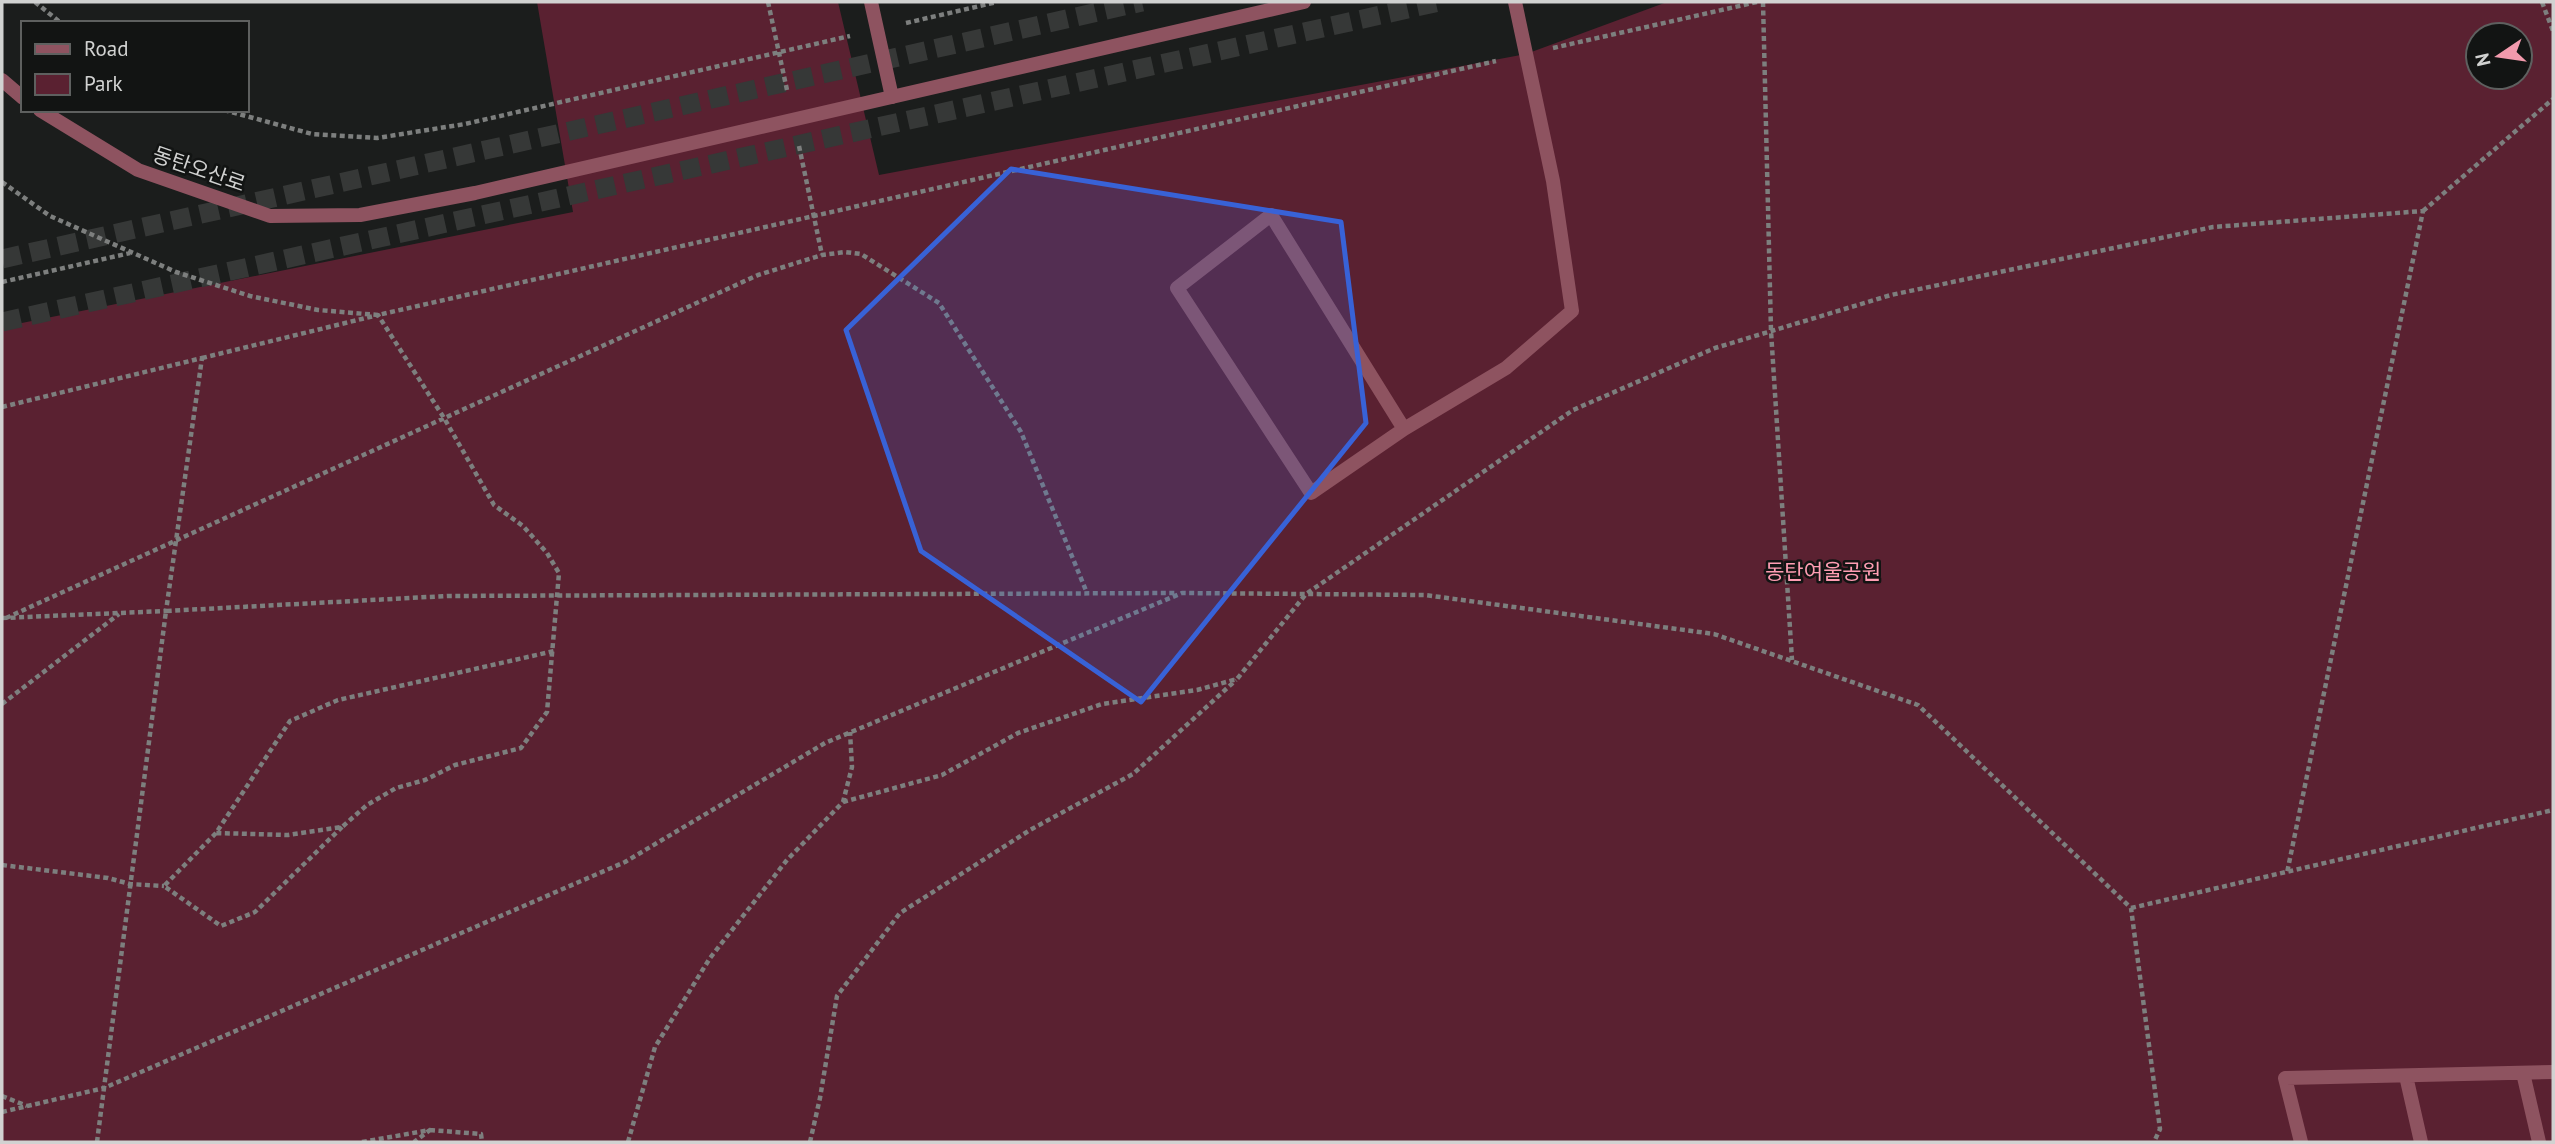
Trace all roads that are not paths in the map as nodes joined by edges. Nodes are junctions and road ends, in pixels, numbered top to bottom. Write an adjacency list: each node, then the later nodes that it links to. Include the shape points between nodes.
1 (871, 2): 6 (street)
2 (1304, 2): 6 (street, 동탄오산로)
3 (1515, 2): 8 (street, via 1553,181 1572,310 1506,368)
4 (2, 80): 5 (street)
5 (21, 96)
6 (892, 97): 7 (street, 동탄오산로, via 360,215 270,216 138,170)
7 (43, 112)
8 (1404, 429): 8 (street, via 1271,215 1177,288 1311,492)
9 (2553, 1072): 10 (street)
10 (2523, 1073): 11 (street); 14 (street)
11 (2406, 1076): 12 (street, via 2285,1078); 13 (street)
12 (2301, 1142)
13 (2421, 1142)
14 (2539, 1142)

